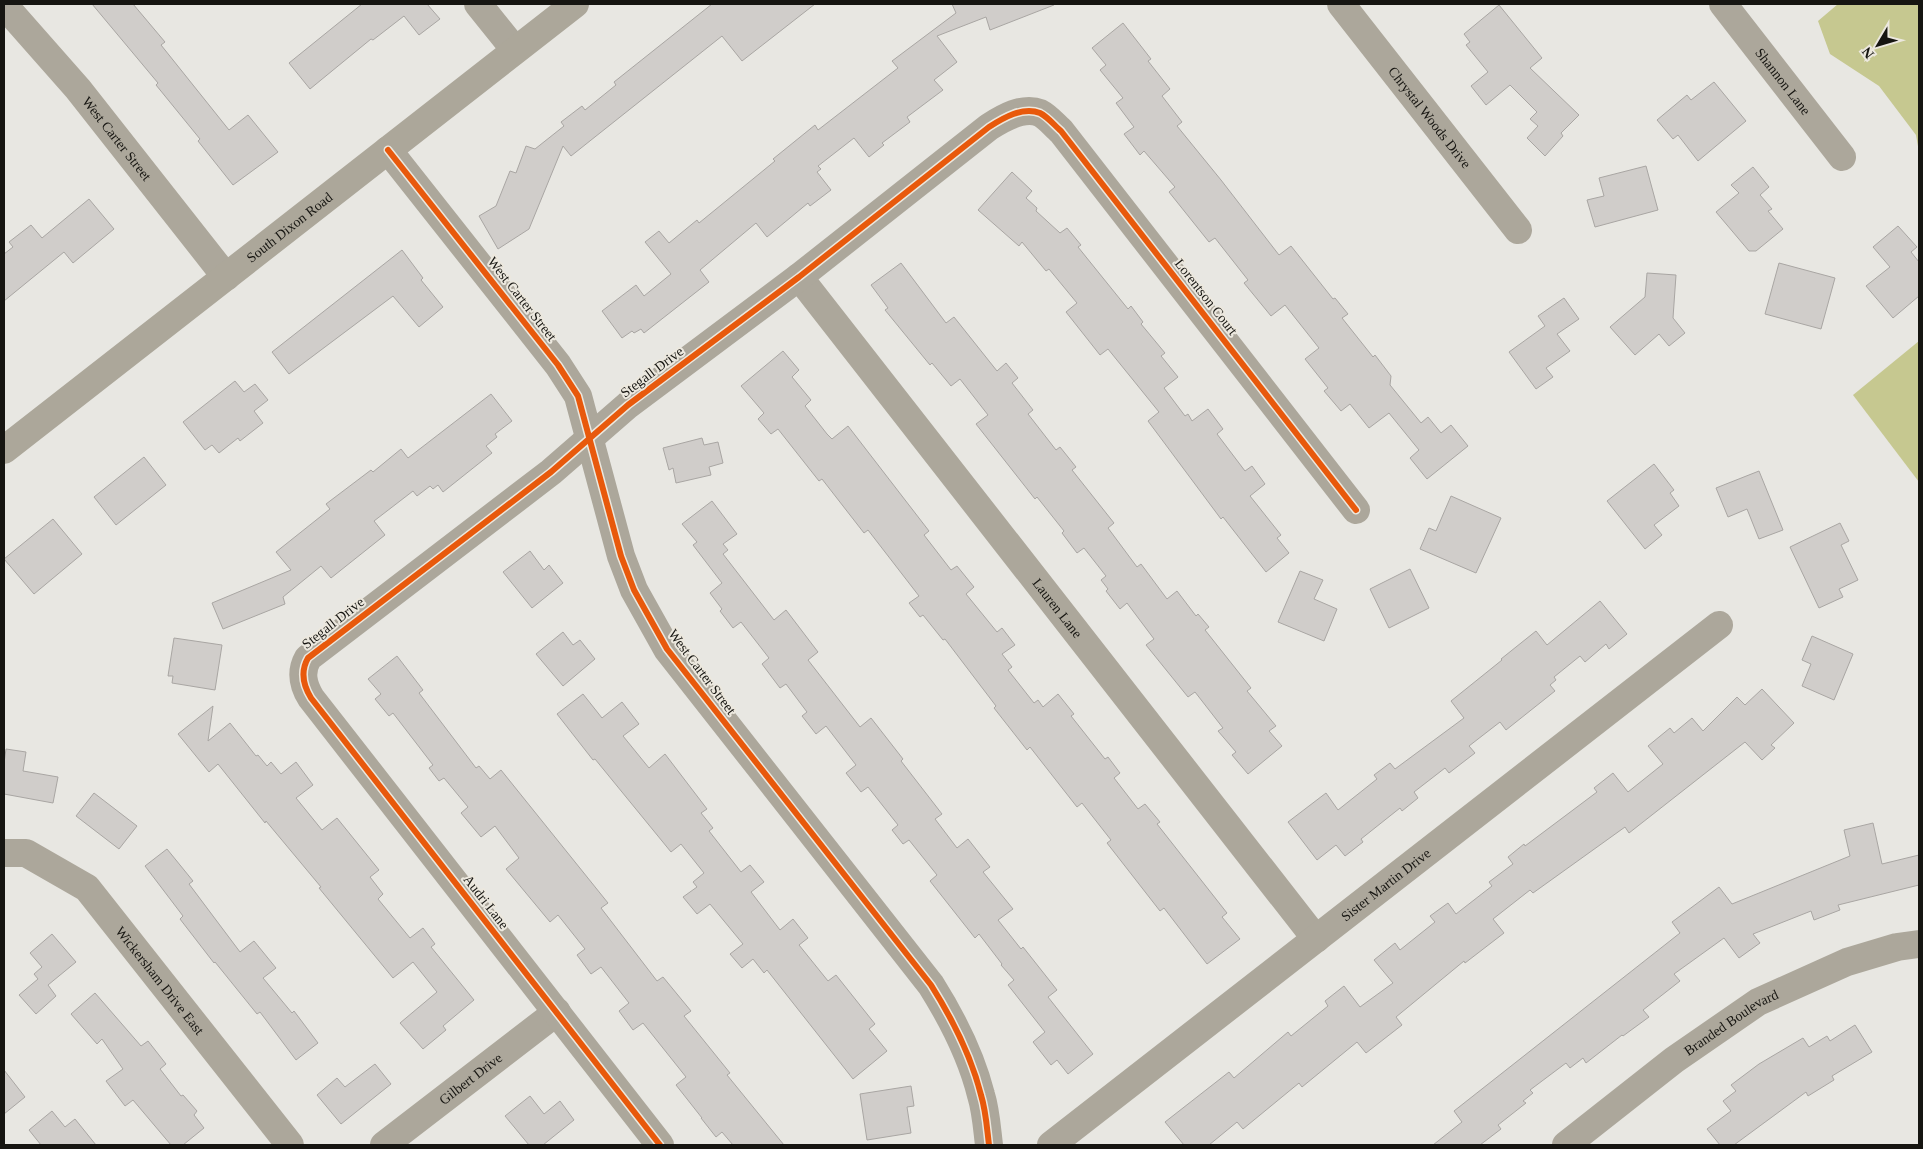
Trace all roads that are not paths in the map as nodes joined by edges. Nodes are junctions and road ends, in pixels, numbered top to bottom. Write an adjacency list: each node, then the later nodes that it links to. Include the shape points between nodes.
1 (478, 4): 6 (street)
2 (575, 4): 6 (main road, South Dixon Road)
3 (1341, 4): 10 (street, Chrystal Woods Drive)
4 (1723, 4): 9 (street, Shannon Lane)
5 (4, 5): 11 (street, West Carter Street, via 78,89)
6 (515, 50): 8 (main road, South Dixon Road)
7 (1027, 111): 12 (street, Stegall Drive, via 1004,117 989,127); 15 (street, Lorentson Court, via 1042,114 1061,131)
8 (388, 150): 11 (main road, South Dixon Road); 13 (street, West Carter Street, via 558,365 578,396)
9 (1842, 157)
10 (1518, 230)
11 (226, 276): 14 (main road, South Dixon Road)
12 (799, 277): 13 (street, Stegall Drive, via 628,405); 19 (street, Lauren Lane)
13 (590, 440): 17 (street, Stegall Drive, via 308,658); 25 (street, West Carter Street, via 621,556 651,623 667,649 932,985 970,1058 982,1096)
14 (4, 450)
15 (1356, 510)
16 (1719, 625): 19 (street, Sister Martin Drive)
17 (303, 669): 21 (street, Audri Lane, via 304,687 311,698)
18 (4, 853): 22 (street, Wickersham Drive East, via 26,853 87,888)
19 (1316, 939): 26 (street, Sister Martin Drive)
20 (1919, 944): 27 (street, Branded Boulevard, via 1847,962 1758,1002 1674,1060)
21 (557, 1012): 23 (street, Gilbert Drive); 24 (street, Audri Lane)
22 (290, 1145)
23 (384, 1145)
24 (660, 1145)
25 (989, 1145)
26 (1051, 1145)
27 (1566, 1145)

